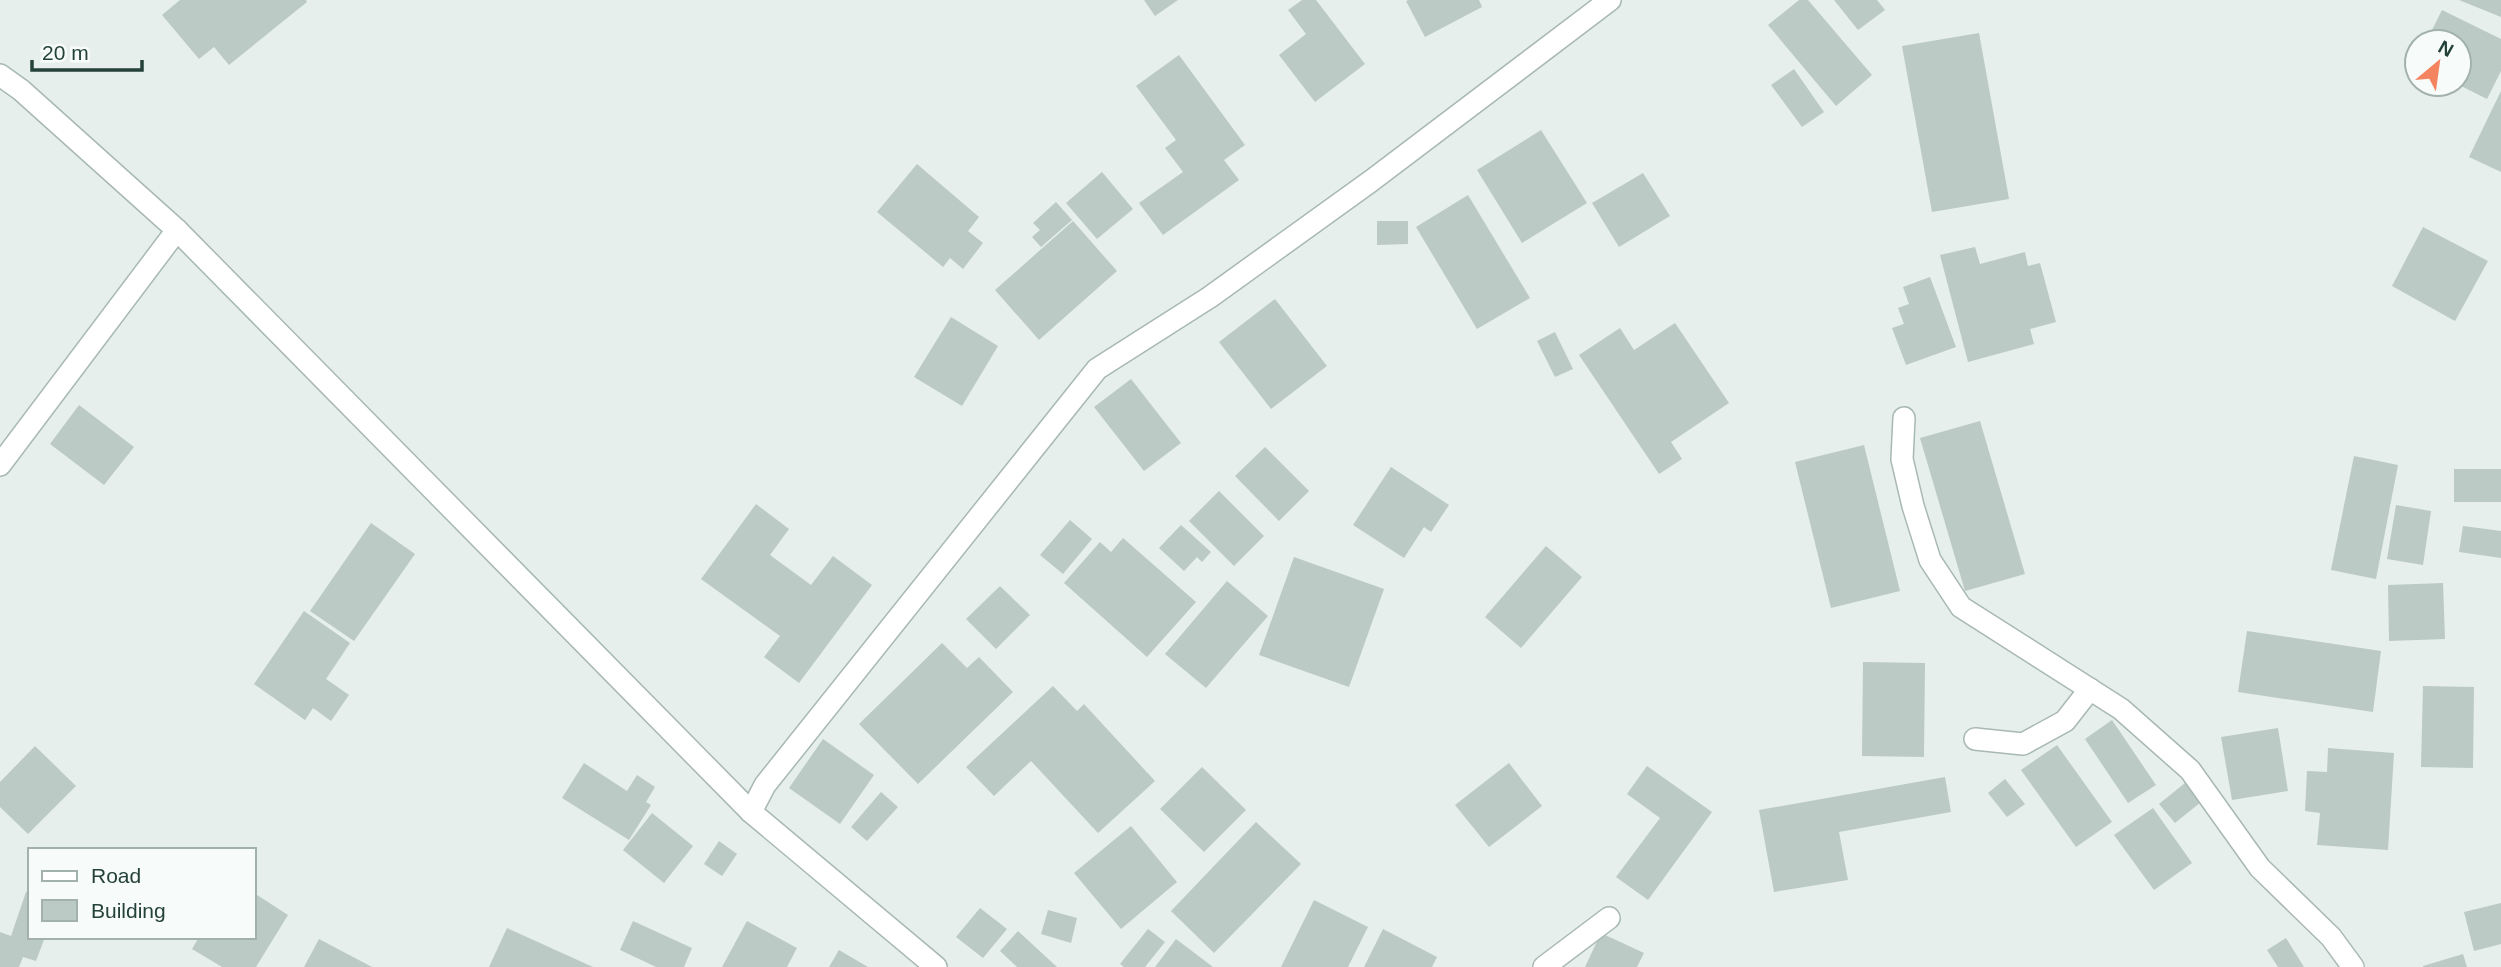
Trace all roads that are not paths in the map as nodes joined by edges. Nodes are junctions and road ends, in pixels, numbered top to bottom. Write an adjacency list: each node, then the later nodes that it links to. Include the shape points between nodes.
1 (1610, 0): 8 (street, via 1221,289 1097,369 765,785)
2 (0, 75): 3 (street)
3 (177, 230): 5 (street); 8 (street)
4 (1904, 418): 6 (street, via 1902,459 1913,506 1930,560 1961,607)
5 (0, 465)
6 (2090, 689): 7 (street, via 2065,722 2023,744); 12 (street, via 2121,709 2190,770 2260,868 2331,937)
7 (1975, 739)
8 (751, 812): 11 (street)
9 (1609, 918): 10 (street)
10 (1553, 964)
11 (936, 967)
12 (2353, 967)

